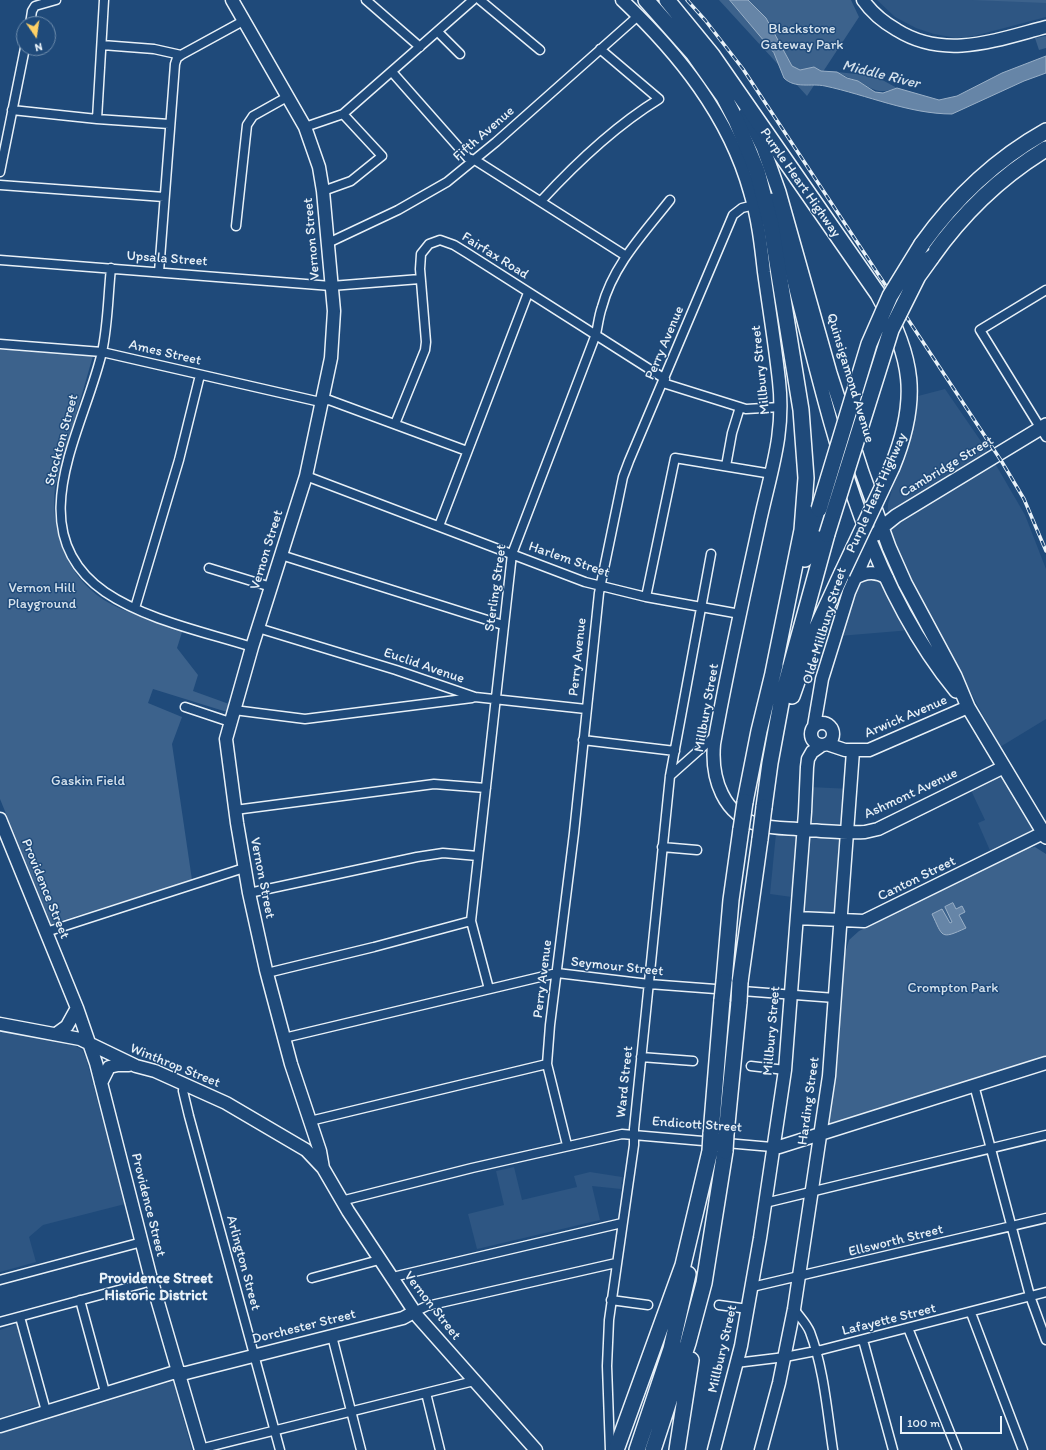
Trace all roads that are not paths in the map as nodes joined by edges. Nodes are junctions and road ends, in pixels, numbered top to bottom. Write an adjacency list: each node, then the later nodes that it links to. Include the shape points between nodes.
1 (56, 0): 11 (street, via 36,6)
2 (104, 0): 16 (street)
3 (232, 0): 13 (main road, Vernon Street)
4 (366, 0): 17 (street)
5 (473, 0): 15 (street)
6 (480, 0): 18 (street)
7 (622, 0): 12 (main road, Millbury Street)
8 (646, 0): 32 (highway, Purple Heart Highway, via 676,32 710,76)
9 (667, 0): 22 (highway, Purple Heart Highway)
10 (863, 0): 14 (main road, via 888,25 914,39 935,45 974,45)
11 (31, 16)
12 (638, 16): 19 (street, Fifth Avenue); 41 (main road, Millbury Street, via 685,68 715,112 738,158)
13 (245, 20): 21 (street); 25 (main road, Vernon Street)
14 (1046, 27)
15 (438, 32): 17 (street); 20 (street)
16 (102, 45): 21 (street, via 154,49); 28 (street)
17 (420, 47): 24 (street)
18 (540, 50)
19 (600, 50): 34 (street, Fifth Avenue); 40 (street, via 659,99 569,171)
20 (460, 54)
21 (181, 55): 29 (street, via 174,64)
22 (712, 55): 67 (main road, Quinsigamond Avenue, via 747,115 772,170 830,373); 73 (highway, Purple Heart Highway, bridge, via 878,294 900,338 907,362 910,396 906,427)
23 (23, 56): 26 (street)
24 (392, 72): 27 (street); 34 (street, via 462,152)
25 (287, 97): 30 (main road, Vernon Street); 42 (street, via 253,116 247,124)
26 (12, 110): 28 (street); 35 (street)
27 (343, 114): 30 (street); 37 (street, via 382,156 351,181)
28 (97, 119): 29 (street)
29 (170, 124): 38 (street)
30 (305, 127): 37 (main road, Vernon Street, via 319,167)
31 (1046, 131): 84 (highway, bridge, via 1004,159 949,209 922,244 890,296 872,338 819,509)
32 (748, 146): 68 (main road, Quinsigamond Avenue, via 758,160 774,203 840,451); 84 (highway, Purple Heart Highway, via 771,224 801,410 806,478 802,530)
33 (1046, 149): 101 (highway, bridge, via 1007,177 975,205 946,237 908,294 890,330 827,534 782,698)
34 (475, 160): 40 (street); 43 (street, Fifth Avenue, via 430,193)
35 (0, 172)
36 (0, 185): 38 (street)
37 (323, 191): 43 (main road, Vernon Street)
38 (164, 197): 47 (street)
39 (670, 200): 44 (street, Sterling Street)
40 (541, 201): 44 (street)
41 (754, 205): 56 (street, Perry Avenue, via 742,208 733,215); 59 (main road, Millbury Street, via 778,368)
42 (236, 226)
43 (328, 243): 49 (main road, Vernon Street)
44 (626, 256): 52 (street, Sterling Street, via 614,276 602,306)
45 (0, 260): 46 (street, Upsala Street)
46 (111, 268): 47 (street, Upsala Street); 54 (street, Stockton Street)
47 (158, 272): 49 (street, Upsala Street)
48 (420, 279): 49 (street, Upsala Street); 51 (street, Fairfax Road, via 419,258 422,250 434,241 442,241 467,253); 60 (street, Fairfax Road, via 426,328 425,350)
49 (332, 286): 57 (main road, Vernon Street, via 334,332)
50 (1046, 290): 61 (street, via 980,330)
51 (528, 293): 52 (street, Fairfax Road); 62 (street)
52 (596, 334): 56 (street, Fairfax Road); 69 (street, Sterling Street)
53 (0, 344): 54 (street, Ames Street)
54 (102, 352): 55 (street, Ames Street); 79 (street, Stockton Street, via 62,482 61,522 69,548 83,571 103,590)
55 (200, 375): 57 (street, Ames Street); 79 (street, via 179,460)
56 (664, 381): 58 (street, Fairfax Road); 75 (street, Perry Avenue, via 623,477)
57 (322, 401): 60 (street, Ames Street, via 337,402); 65 (main road, Vernon Street)
58 (740, 407): 59 (street, Fairfax Road); 63 (street)
59 (781, 407): 64 (main road, Millbury Street, via 778,447)
60 (395, 424): 62 (street, Ames Street)
61 (1044, 430): 67 (main road, Cambridge Street, via 896,516)
62 (467, 451): 66 (street)
63 (726, 466): 64 (street); 77 (street, via 675,458)
64 (772, 474): 80 (main road, Millbury Street)
65 (306, 476): 66 (street, Harlem Street); 71 (main road, Vernon Street)
66 (439, 526): 69 (street, Harlem Street)
67 (881, 528): 68 (main road, Cambridge Street); 88 (main road, Quinsigamond Avenue, via 905,583 955,676)
68 (872, 542): 73 (main road, Olde Millbury Street); 74 (main road, Quinsigamond Avenue)
69 (512, 554): 75 (street, Harlem Street); 81 (street, Sterling Street)
70 (711, 554): 78 (street, Ward Street)
71 (281, 555): 76 (main road, Vernon Street); 81 (street)
72 (209, 568): 76 (street)
73 (848, 576): 74 (main road, via 868,573 880,574); 92 (main road, Olde Millbury Street, via 819,698); 101 (highway, Purple Heart Highway, via 813,636 793,691)
74 (887, 578): 88 (main road, Quinsigamond Avenue, via 932,659)
75 (600, 586): 77 (street, Harlem Street); 89 (street, Perry Avenue)
76 (271, 587): 82 (main road, Vernon Street)
77 (646, 597): 78 (street, Harlem Street)
78 (701, 607): 80 (street, Harlem Street); 96 (street, Ward Street)
79 (135, 608): 83 (street, Stockton Street)
80 (740, 614): 93 (main road, Millbury Street)
81 (503, 625): 86 (street, Sterling Street)
82 (258, 628): 83 (main road, Vernon Street); 85 (street, Euclid Avenue)
83 (252, 647): 90 (main road, Vernon Street)
84 (773, 673): 145 (highway, bridge, via 741,829 722,1000)
85 (475, 697): 86 (street, Euclid Avenue); 90 (street, via 305,719)
86 (496, 701): 89 (street, Euclid Avenue); 100 (street, Sterling Street)
87 (185, 707): 91 (street)
88 (968, 707): 97 (main road, Arwick Avenue, via 878,747); 98 (main road, Quinsigamond Avenue)
89 (586, 709): 94 (street, Perry Avenue)
90 (234, 710): 91 (main road, Vernon Street)
91 (230, 722): 102 (main road, Vernon Street, via 226,739)
92 (824, 727): 95 (main road, via 831,739); 95 (main road, via 811,732 815,742); 97 (main road, Arwick Avenue)
93 (716, 736): 99 (street); 104 (main road, Millbury Street, via 713,759 716,781 732,808 745,819 759,825)
94 (583, 740): 96 (street); 117 (street, Perry Avenue)
95 (824, 744): 97 (main road, Arwick Avenue); 104 (main road, via 812,752 808,759)
96 (675, 751): 99 (street, Ward Street)
97 (853, 751): 105 (main road, Harding Street)
98 (1004, 767): 105 (main road, Ashmont Avenue, via 878,829); 106 (main road, Quinsigamond Avenue)
99 (670, 776): 107 (street, Ward Street)
100 (486, 788): 102 (street, via 434,784); 109 (street, Sterling Street)
101 (764, 807): 161 (highway, bridge, via 740,982 725,1151)
102 (235, 810): 110 (main road, Vernon Street)
103 (0, 819): 115 (main road, Providence Street)
104 (803, 829): 105 (main road, Ashmont Avenue); 112 (main road, Millbury Street)
105 (848, 832): 114 (main road, Harding Street)
106 (1045, 835): 114 (main road, Canton Street, via 874,917 864,921)
107 (662, 847): 108 (street); 118 (street, Ward Street)
108 (697, 850)
109 (478, 856): 111 (street, via 443,853 418,857); 113 (street, Sterling Street)
110 (244, 868): 111 (main road, Vernon Street); 115 (street)
111 (249, 893): 116 (main road, Vernon Street)
112 (797, 918): 114 (main road, Canton Street); 120 (main road, Millbury Street)
113 (471, 921): 116 (street); 119 (street, Sterling Street)
114 (841, 921): 121 (main road, Harding Street)
115 (46, 932): 122 (main road, Providence Street)
116 (267, 973): 125 (main road, Vernon Street)
117 (557, 973): 118 (street, Seymour Street); 119 (street, Seymour Street); 130 (street, Perry Avenue)
118 (649, 984): 120 (street, Seymour Street); 127 (street, Ward Street)
119 (489, 989): 125 (street, Seymour Street)
120 (791, 995): 121 (street, Seymour Street); 133 (main road, Millbury Street)
121 (835, 998): 139 (main road, Harding Street, via 829,1076)
122 (77, 1008): 124 (main road, via 67,1026); 126 (main road, Providence Street)
123 (0, 1024): 124 (main road, Winthrop Street)
124 (56, 1034): 126 (main road, Winthrop Street, via 80,1039)
125 (284, 1038): 137 (main road, Vernon Street)
126 (90, 1045): 131 (main road, Winthrop Street); 134 (main road, Providence Street)
127 (641, 1058): 128 (street); 138 (street, Ward Street)
128 (693, 1061)
129 (1046, 1063): 136 (main road, Endicott Street)
130 (547, 1064): 137 (street); 142 (street, Perry Avenue)
131 (136, 1066): 134 (main road, via 111,1067 105,1072); 135 (main road, Winthrop Street)
132 (751, 1066): 133 (street)
133 (785, 1070): 143 (main road, Millbury Street)
134 (101, 1083): 153 (main road, Providence Street)
135 (184, 1084): 141 (main road, Winthrop Street, via 226,1103); 180 (street, Arlington Street, via 183,1091 189,1116)
136 (974, 1085): 139 (main road, Endicott Street); 144 (street)
137 (310, 1121): 141 (main road, via 308,1134); 146 (main road, Vernon Street)
138 (633, 1134): 142 (street, Endicott Street, via 615,1135); 143 (street, Endicott Street); 151 (street, Ward Street, via 634,1145)
139 (820, 1134): 143 (main road, Endicott Street); 147 (main road, Harding Street)
140 (1046, 1135): 144 (street)
141 (299, 1145): 146 (main road, Winthrop Street)
142 (568, 1146): 148 (street, Endicott Street)
143 (772, 1147): 149 (main road, Millbury Street)
144 (990, 1148): 147 (street); 152 (street)
145 (710, 1151): 197 (highway, via 682,1265); 198 (highway, via 696,1238 671,1349)
146 (323, 1168): 148 (main road, Vernon Street)
147 (812, 1192): 149 (street); 156 (main road, Harding Street)
148 (341, 1201): 154 (main road, Vernon Street)
149 (765, 1203): 162 (main road, Millbury Street)
150 (1046, 1218): 152 (street, Ellsworth Street)
151 (622, 1223): 155 (street, Ward Street); 158 (street)
152 (1012, 1225): 156 (street, Ellsworth Street); 164 (street)
153 (142, 1242): 159 (street); 160 (main road, Providence Street)
154 (379, 1260): 157 (street); 158 (main road, Vernon Street)
155 (616, 1263): 166 (street, Ward Street); 171 (street, Dorchester Street, via 427,1306)
156 (798, 1277): 162 (street, Ellsworth Street); 169 (main road, Harding Street)
157 (312, 1278)
158 (392, 1278): 171 (main road, Vernon Street)
159 (0, 1280)
160 (152, 1281): 165 (street); 183 (main road, Providence Street)
161 (704, 1283): 199 (highway, via 688,1343); 200 (highway)
162 (752, 1287): 170 (main road, Millbury Street)
163 (1046, 1292): 164 (street, Lafayette Street)
164 (1030, 1296): 172 (street, Lafayette Street); 178 (street)
165 (80, 1300): 173 (street); 185 (street)
166 (611, 1300): 167 (street); 196 (street, Ward Street, via 607,1366)
167 (648, 1305)
168 (719, 1305): 170 (street)
169 (794, 1309): 179 (street, via 809,1330); 181 (main road, Harding Street)
170 (748, 1310): 182 (main road, Millbury Street)
171 (414, 1312): 176 (main road, Dorchester Street, via 403,1318); 184 (main road, Vernon Street)
172 (971, 1313): 175 (street, Lafayette Street); 206 (street)
173 (20, 1317): 174 (street); 187 (street)
174 (0, 1322)
175 (908, 1328): 177 (street, Lafayette Street); 205 (street)
176 (332, 1336): 180 (main road, Dorchester Street); 188 (street)
177 (863, 1340): 179 (street, Lafayette Street); 204 (street)
178 (1046, 1340)
179 (816, 1351): 181 (street, Lafayette Street); 203 (street)
180 (255, 1356): 183 (main road, Dorchester Street); 190 (street, Arlington Street)
181 (785, 1357): 182 (street, Lafayette Street); 202 (main road, Harding Street)
182 (736, 1363): 201 (main road, Millbury Street)
183 (179, 1373): 185 (main road, Dorchester Street); 191 (main road, Providence Street)
184 (474, 1381): 186 (street); 195 (main road, Vernon Street)
185 (105, 1392): 187 (main road, Dorchester Street)
186 (426, 1393): 188 (street); 194 (street)
187 (46, 1411): 189 (main road, Dorchester Street)
188 (351, 1412): 190 (street); 193 (street)
189 (0, 1426)
190 (274, 1431): 191 (street); 192 (street, Arlington Street)
191 (201, 1450)
192 (280, 1450)
193 (361, 1450)
194 (440, 1450)
195 (536, 1450)
196 (610, 1450)
197 (616, 1450)
198 (637, 1450)
199 (653, 1450)
200 (677, 1450)
201 (714, 1450)
202 (761, 1450)
203 (833, 1450)
204 (893, 1450)
205 (957, 1450)
206 (1023, 1450)

